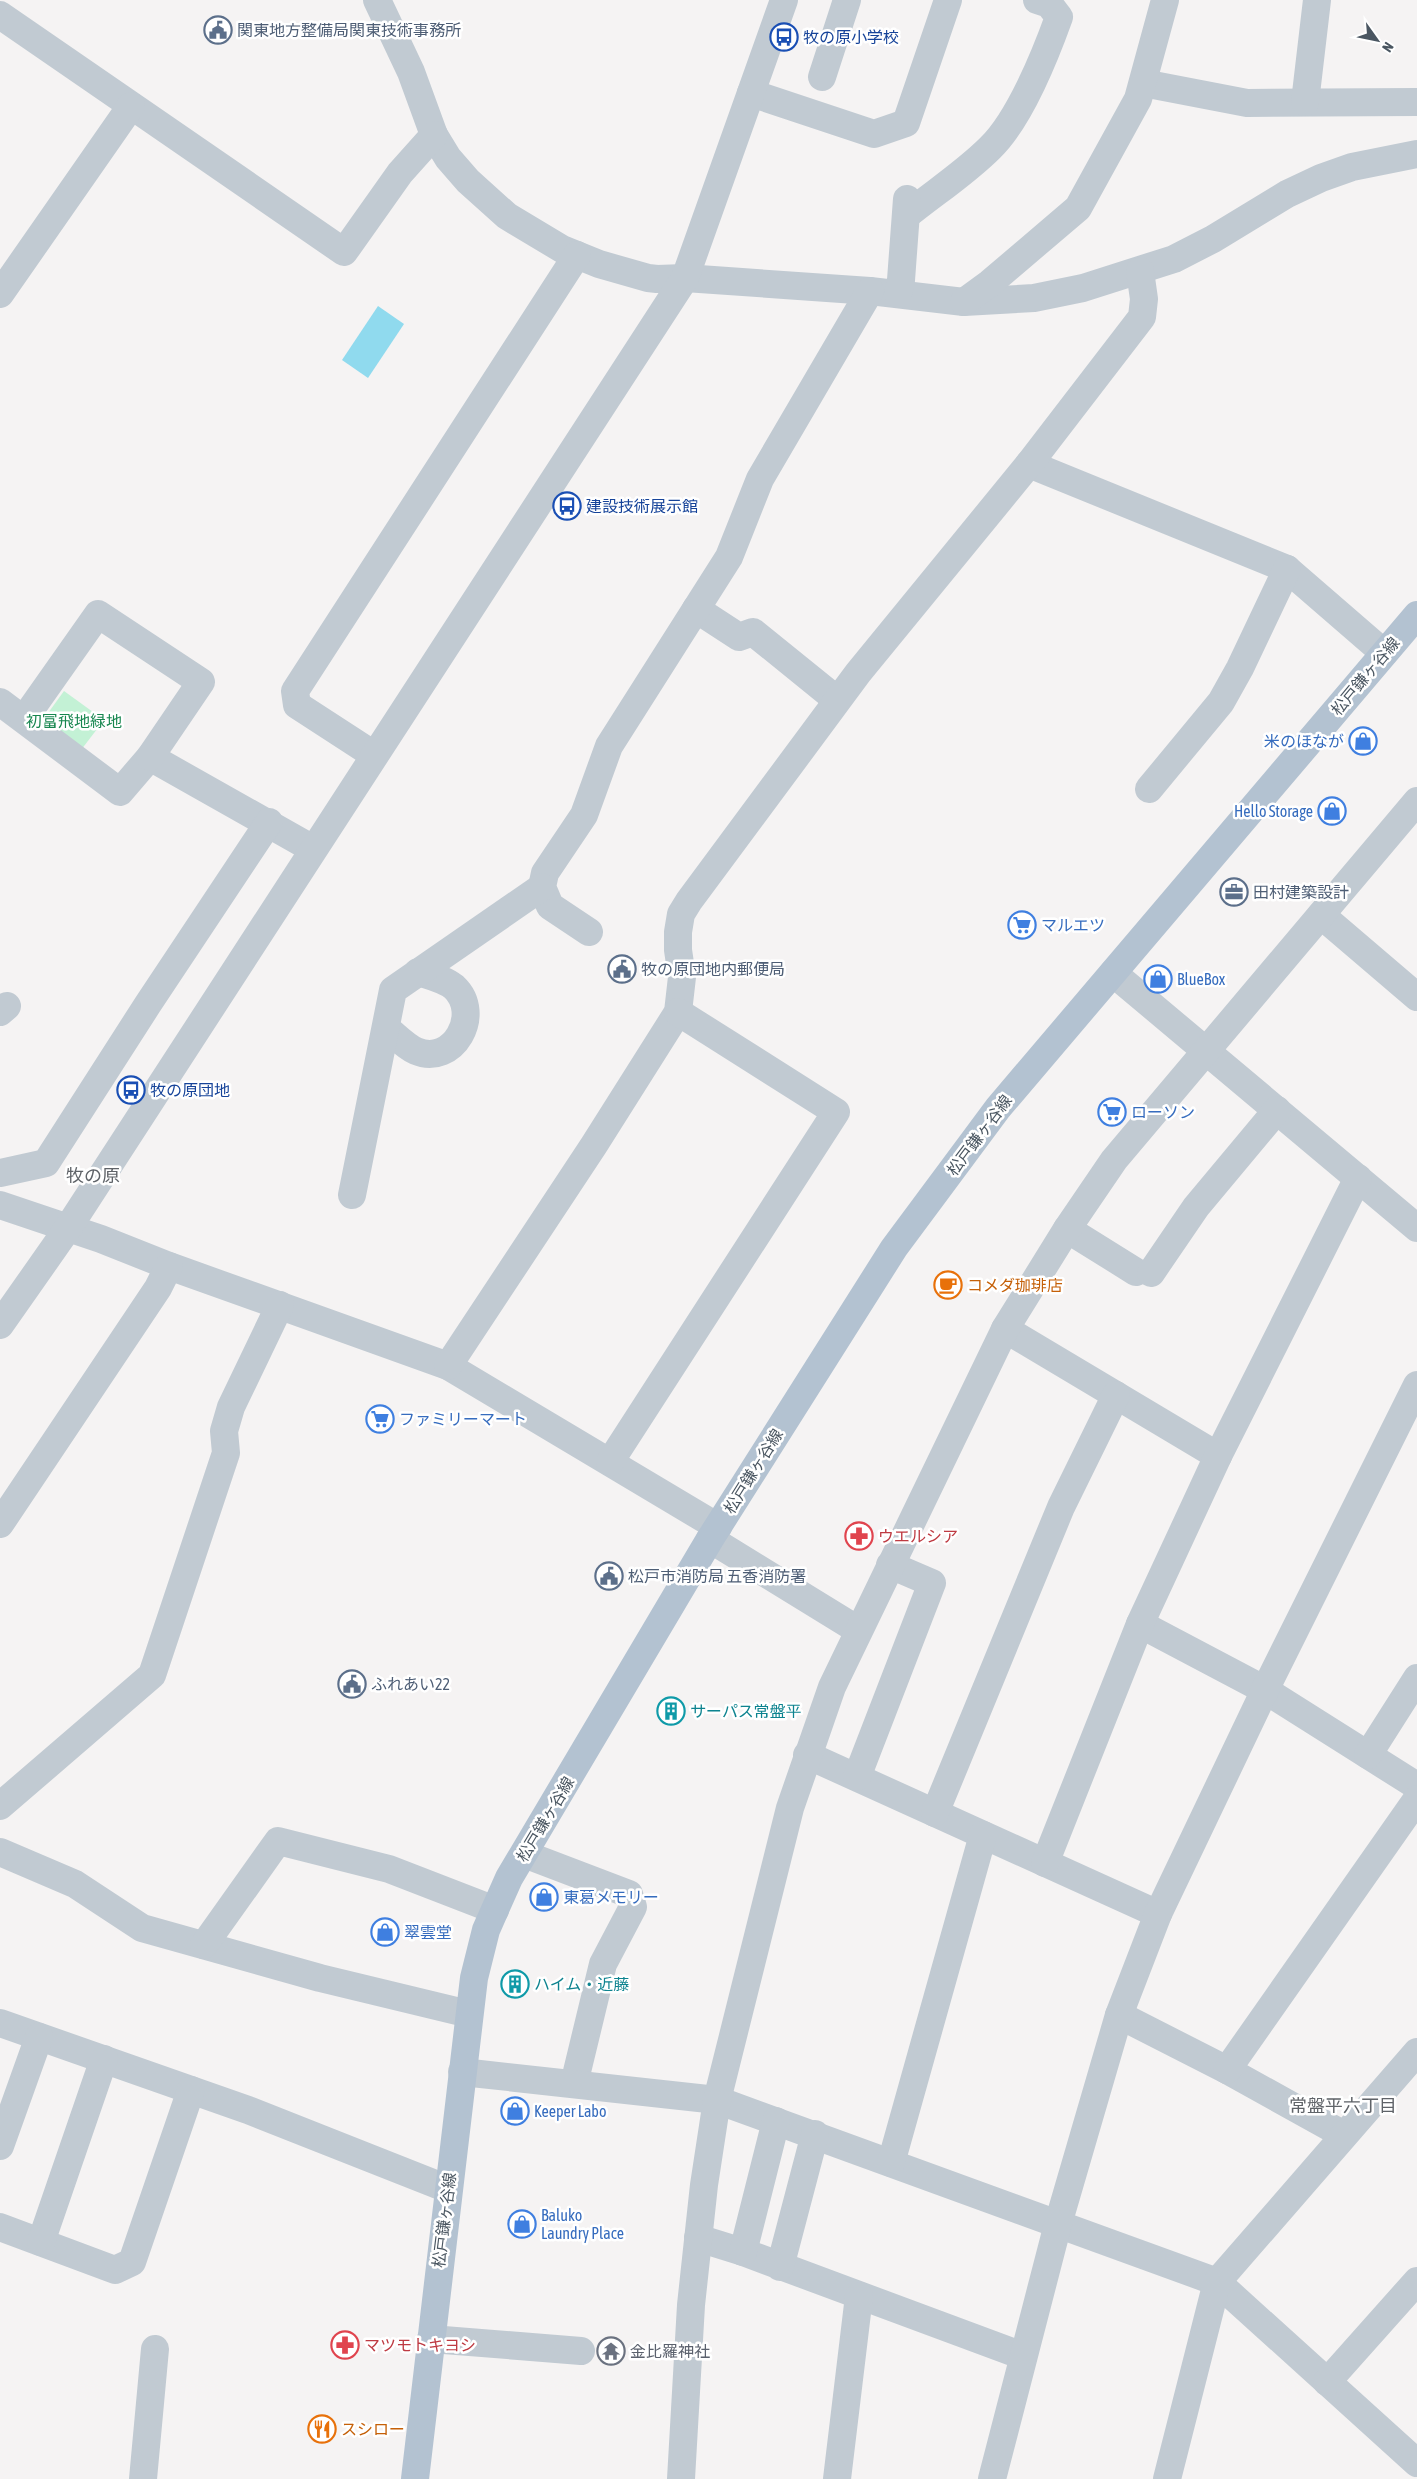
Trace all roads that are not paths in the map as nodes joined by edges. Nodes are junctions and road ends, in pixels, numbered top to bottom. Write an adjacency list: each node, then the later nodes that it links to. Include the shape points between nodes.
1 (377, 0): 15 (street, via 411,72)
2 (784, 0): 11 (street)
3 (847, 0): 9 (street)
4 (948, 0): 11 (street, via 906,123 874,134)
5 (1166, 0): 10 (street)
6 (1317, 0): 12 (street)
7 (1046, 1): 22 (street, via 1059,17 1044,57 1006,129 990,148 907,207)
8 (0, 15): 14 (street)
9 (822, 77)
10 (1143, 83): 12 (street, via 1247,103); 23 (street, via 1138,99 1078,208 990,284)
11 (751, 92): 19 (street)
12 (1305, 102): 13 (street)
13 (1417, 102)
14 (131, 106): 15 (street, via 344,252 400,173); 21 (street)
15 (434, 135): 17 (street, via 468,181 507,216)
16 (1417, 154): 18 (street, via 1352,166 1321,178 1287,194 1174,260)
17 (577, 255): 19 (street, via 657,280); 32 (street, via 295,691 297,705)
18 (1140, 271): 23 (street, via 1034,298); 24 (street, via 1144,300 1142,317)
19 (685, 278): 20 (street); 32 (street)
20 (870, 291): 22 (street); 26 (street, via 760,480 729,557)
21 (0, 294)
22 (898, 294): 23 (street)
23 (964, 302)
24 (1029, 464): 25 (street); 29 (street)
25 (1288, 570): 28 (street); 34 (street, via 1221,702)
26 (696, 609): 29 (street, via 739,637 753,632); 38 (street, via 609,746 584,815 545,873)
27 (1417, 615): 28 (main road, 松戸鎌ヶ谷線)
28 (1384, 653): 42 (main road, 松戸鎌ヶ谷線)
29 (837, 700): 44 (street, via 681,914 678,950 682,977)
30 (0, 702): 31 (street)
31 (24, 719): 33 (street, via 120,792); 33 (street, via 98,614 201,682)
32 (374, 755): 37 (street)
33 (150, 756): 36 (street)
34 (1149, 789)
35 (1417, 801): 39 (street)
36 (269, 822): 37 (street); 48 (street, via 46,1163)
37 (313, 848): 52 (street)
38 (542, 886): 40 (street, via 550,906); 41 (street)
39 (1321, 915): 43 (street); 46 (street)
40 (589, 932)
41 (418, 972): 45 (street, via 393,990); 45 (street, via 454,988 467,1006 464,1028 453,1045 438,1053 418,1052)
42 (1113, 973): 46 (street); 65 (main road, 松戸鎌ヶ谷線, via 998,1108 894,1248)
43 (1417, 997)
44 (678, 1012): 59 (street); 63 (street, via 836,1112)
45 (386, 1028): 50 (street)
46 (1207, 1052): 47 (street); 54 (street, via 1114,1160)
47 (1277, 1110): 49 (street); 54 (street, via 1143,1272)
48 (0, 1173)
49 (1358, 1178): 53 (street); 62 (street)
50 (352, 1194)
51 (0, 1205): 52 (street)
52 (68, 1228): 55 (street); 57 (street)
53 (1417, 1228)
54 (1067, 1229): 58 (street)
55 (169, 1266): 56 (street); 64 (street, via 158,1288)
56 (280, 1305): 59 (street); 76 (street, via 231,1407 224,1430 226,1453 152,1675)
57 (0, 1325)
58 (1005, 1329): 61 (street); 66 (street)
59 (448, 1366): 63 (street)
60 (1417, 1385): 70 (street)
61 (1116, 1395): 62 (street); 77 (street, via 1060,1507)
62 (1218, 1456): 67 (street)
63 (610, 1462): 65 (street)
64 (0, 1524)
65 (714, 1533): 68 (street); 80 (main road, 松戸鎌ヶ谷線)
66 (890, 1565): 68 (street); 73 (street, via 932,1583)
67 (1140, 1624): 70 (street); 81 (street)
68 (858, 1630): 71 (street, via 832,1687)
69 (1417, 1678): 72 (street)
70 (1265, 1690): 72 (street); 83 (street)
71 (808, 1755): 73 (street); 95 (street, via 790,1808)
72 (1368, 1755): 74 (street)
73 (857, 1777): 77 (street)
74 (1417, 1786)
75 (1417, 1799): 91 (street)
76 (0, 1806)
77 (935, 1813): 78 (street)
78 (983, 1835): 81 (street); 100 (street)
79 (0, 1852): 84 (street, via 75,1884 142,1928)
80 (524, 1854): 82 (main road, 松戸鎌ヶ谷線); 93 (street, via 629,1894 633,1907 603,1964)
81 (1045, 1863): 83 (street)
82 (495, 1910): 84 (street, via 389,1869 278,1841); 85 (main road, 松戸鎌ヶ谷線, via 486,1930 474,1978)
83 (1158, 1914): 86 (street)
84 (204, 1945): 85 (street, via 320,1978)
85 (469, 2014): 92 (main road, 松戸鎌ヶ谷線)
86 (1119, 2015): 91 (street); 102 (street)
87 (0, 2023): 88 (street)
88 (39, 2037): 90 (street); 99 (street)
89 (1417, 2052): 98 (street)
90 (104, 2059): 94 (street); 105 (street)
91 (1227, 2070): 98 (street)
92 (462, 2072): 93 (street); 101 (main road, 松戸鎌ヶ谷線)
93 (574, 2084): 95 (street)
94 (190, 2090): 101 (street); 105 (street, via 132,2262 114,2270)
95 (717, 2100): 96 (street); 104 (street)
96 (776, 2121): 97 (street); 106 (street)
97 (815, 2134): 100 (street); 107 (street)
98 (1344, 2136): 109 (street)
99 (0, 2146)
100 (891, 2162): 102 (street)
101 (448, 2189): 111 (main road, 松戸鎌ヶ谷線)
102 (1058, 2224): 109 (street); 114 (street)
103 (0, 2227): 105 (street)
104 (698, 2238): 106 (street); 119 (street)
105 (41, 2242)
106 (743, 2252): 107 (street)
107 (780, 2267): 110 (street)
108 (1417, 2281): 115 (street)
109 (1218, 2282): 115 (street); 122 (street)
110 (859, 2296): 114 (street); 120 (street)
111 (431, 2339): 113 (street); 118 (main road, 松戸鎌ヶ谷線)
112 (155, 2349): 117 (street)
113 (581, 2351)
114 (1023, 2356): 121 (street)
115 (1327, 2382): 116 (street)
116 (1417, 2464)
117 (143, 2479)
118 (414, 2479)
119 (681, 2479)
120 (836, 2479)
121 (992, 2479)
122 (1167, 2479)

